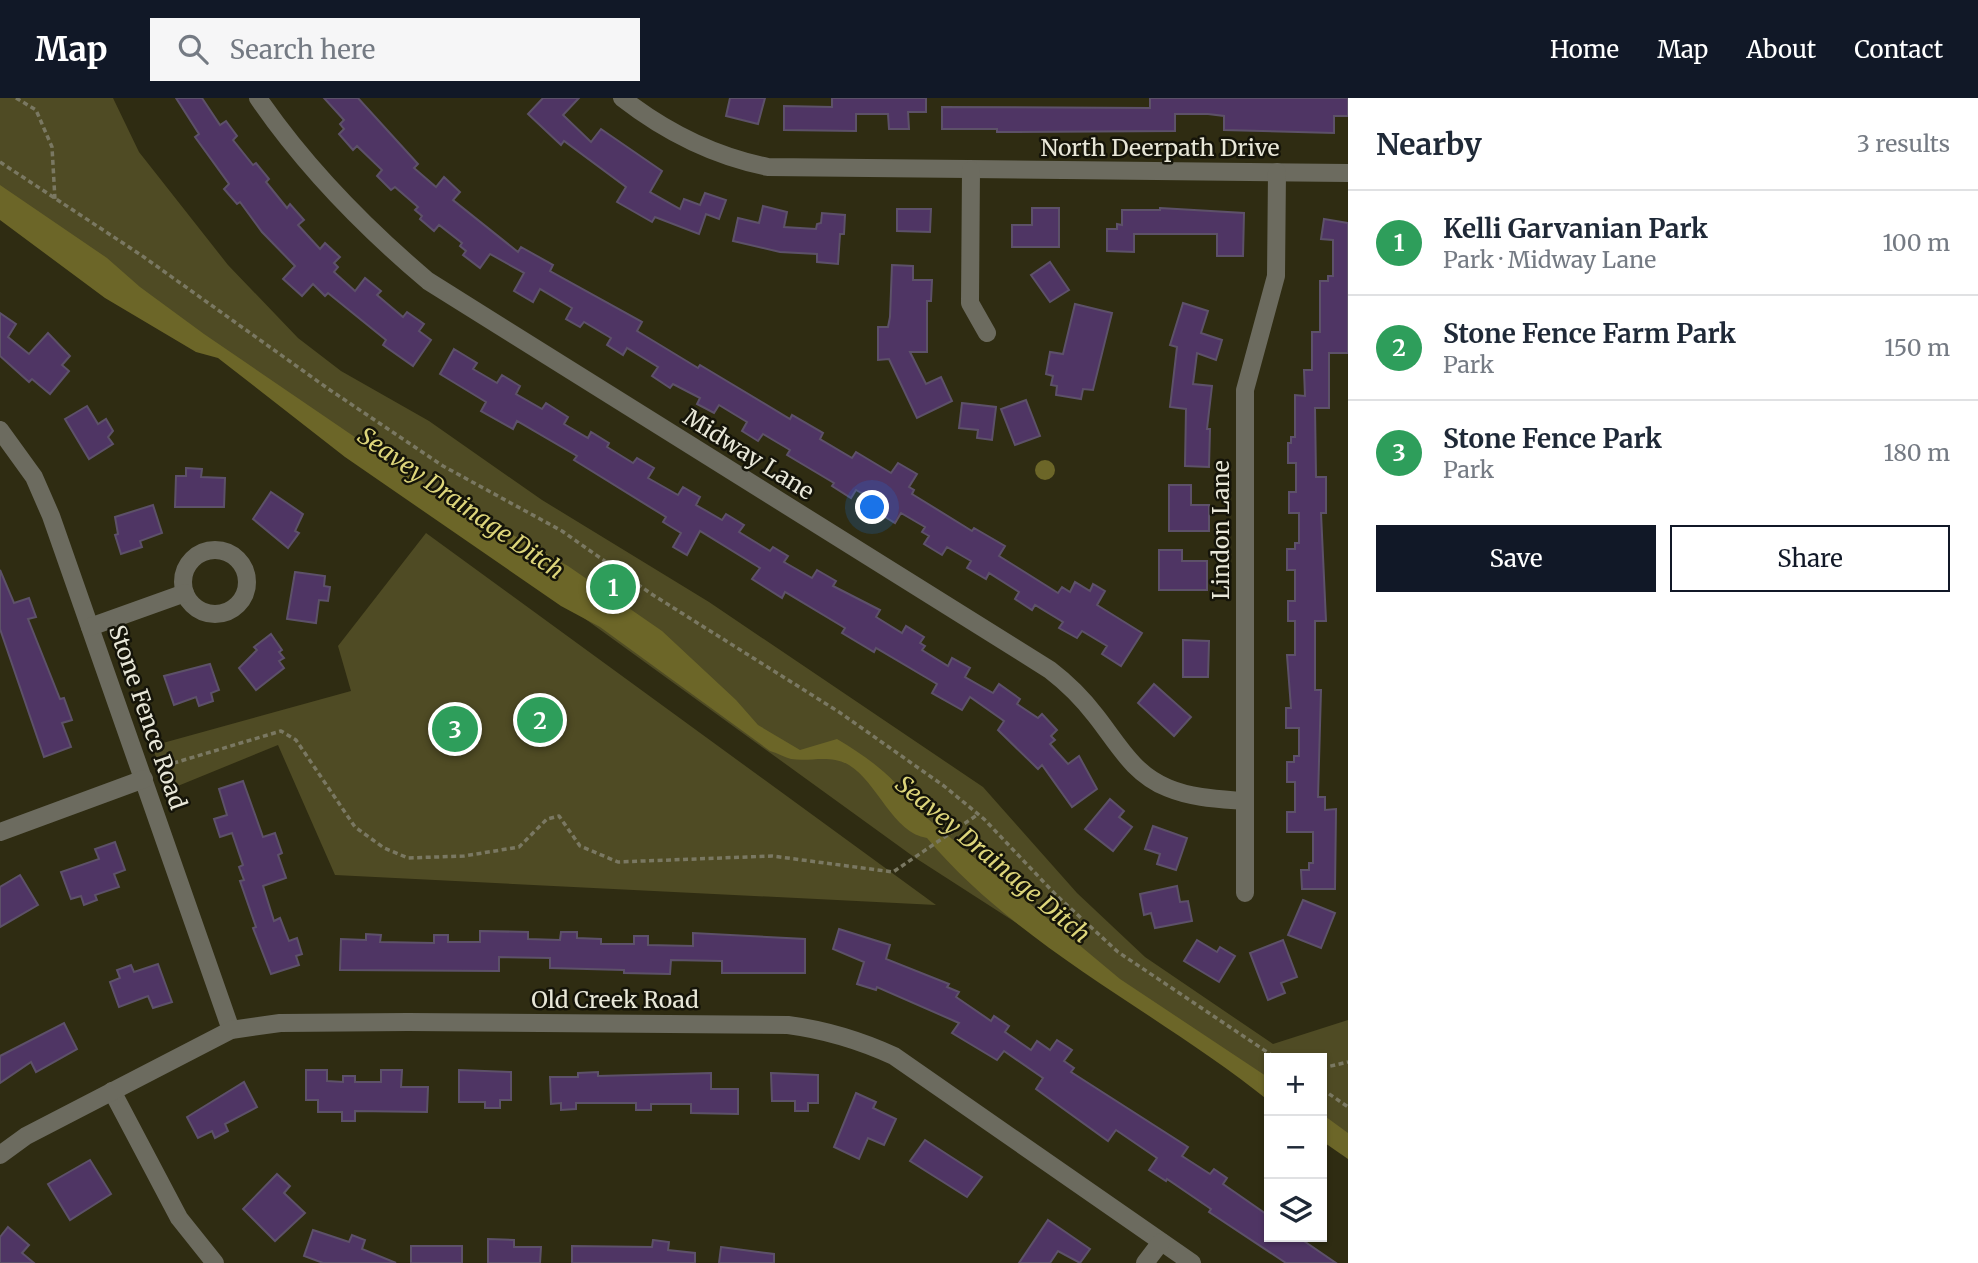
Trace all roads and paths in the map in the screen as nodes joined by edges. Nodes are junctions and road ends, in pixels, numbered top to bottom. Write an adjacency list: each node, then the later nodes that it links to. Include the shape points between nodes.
1 (16, 98): 8 (path, via 36,110 52,147)
2 (258, 98): 14 (street, Midway Lane, via 338,200 428,281 1050,670 1096,715 1125,757 1148,777 1195,797)
3 (622, 98): 5 (street, North Deerpath Drive, via 679,138 743,162 807,169)
4 (0, 162): 8 (path)
5 (971, 170): 6 (street, North Deerpath Drive); 9 (street, via 970,303)
6 (1277, 172): 7 (street, North Deerpath Drive); 14 (street, Lindon Lane, via 1276,276 1245,390)
7 (1348, 173)
8 (55, 200): 15 (path, via 432,458 562,531 653,595 839,712)
9 (987, 333)
10 (0, 430): 12 (street, Stone Fence Road, via 34,477)
11 (185, 593): 12 (street)
12 (90, 627): 13 (street, Stone Fence Road)
13 (143, 776): 15 (path, via 281,731 296,740 355,827 408,858 464,856 519,847 547,819 559,816 580,846 618,862 772,856 893,872); 16 (street); 18 (street, Stone Fence Road)
14 (1243, 801): 17 (street, Lindon Lane)
15 (978, 814): 19 (path, via 1118,952)
16 (0, 832)
17 (1245, 893)
18 (232, 1030): 22 (street, Old Creek Road); 26 (street, Old Creek Road, via 280,1023 395,1022 821,1029 894,1056)
19 (1269, 1053)
20 (1348, 1062): 21 (path)
21 (1327, 1067)
22 (112, 1091): 25 (street, Old Creek Road, via 26,1136); 27 (street, via 179,1218)
23 (1327, 1092): 24 (path)
24 (1348, 1107)
25 (0, 1155)
26 (1161, 1242): 28 (street); 29 (street, Old Creek Road)
27 (215, 1263)
28 (1145, 1263)
29 (1192, 1263)

